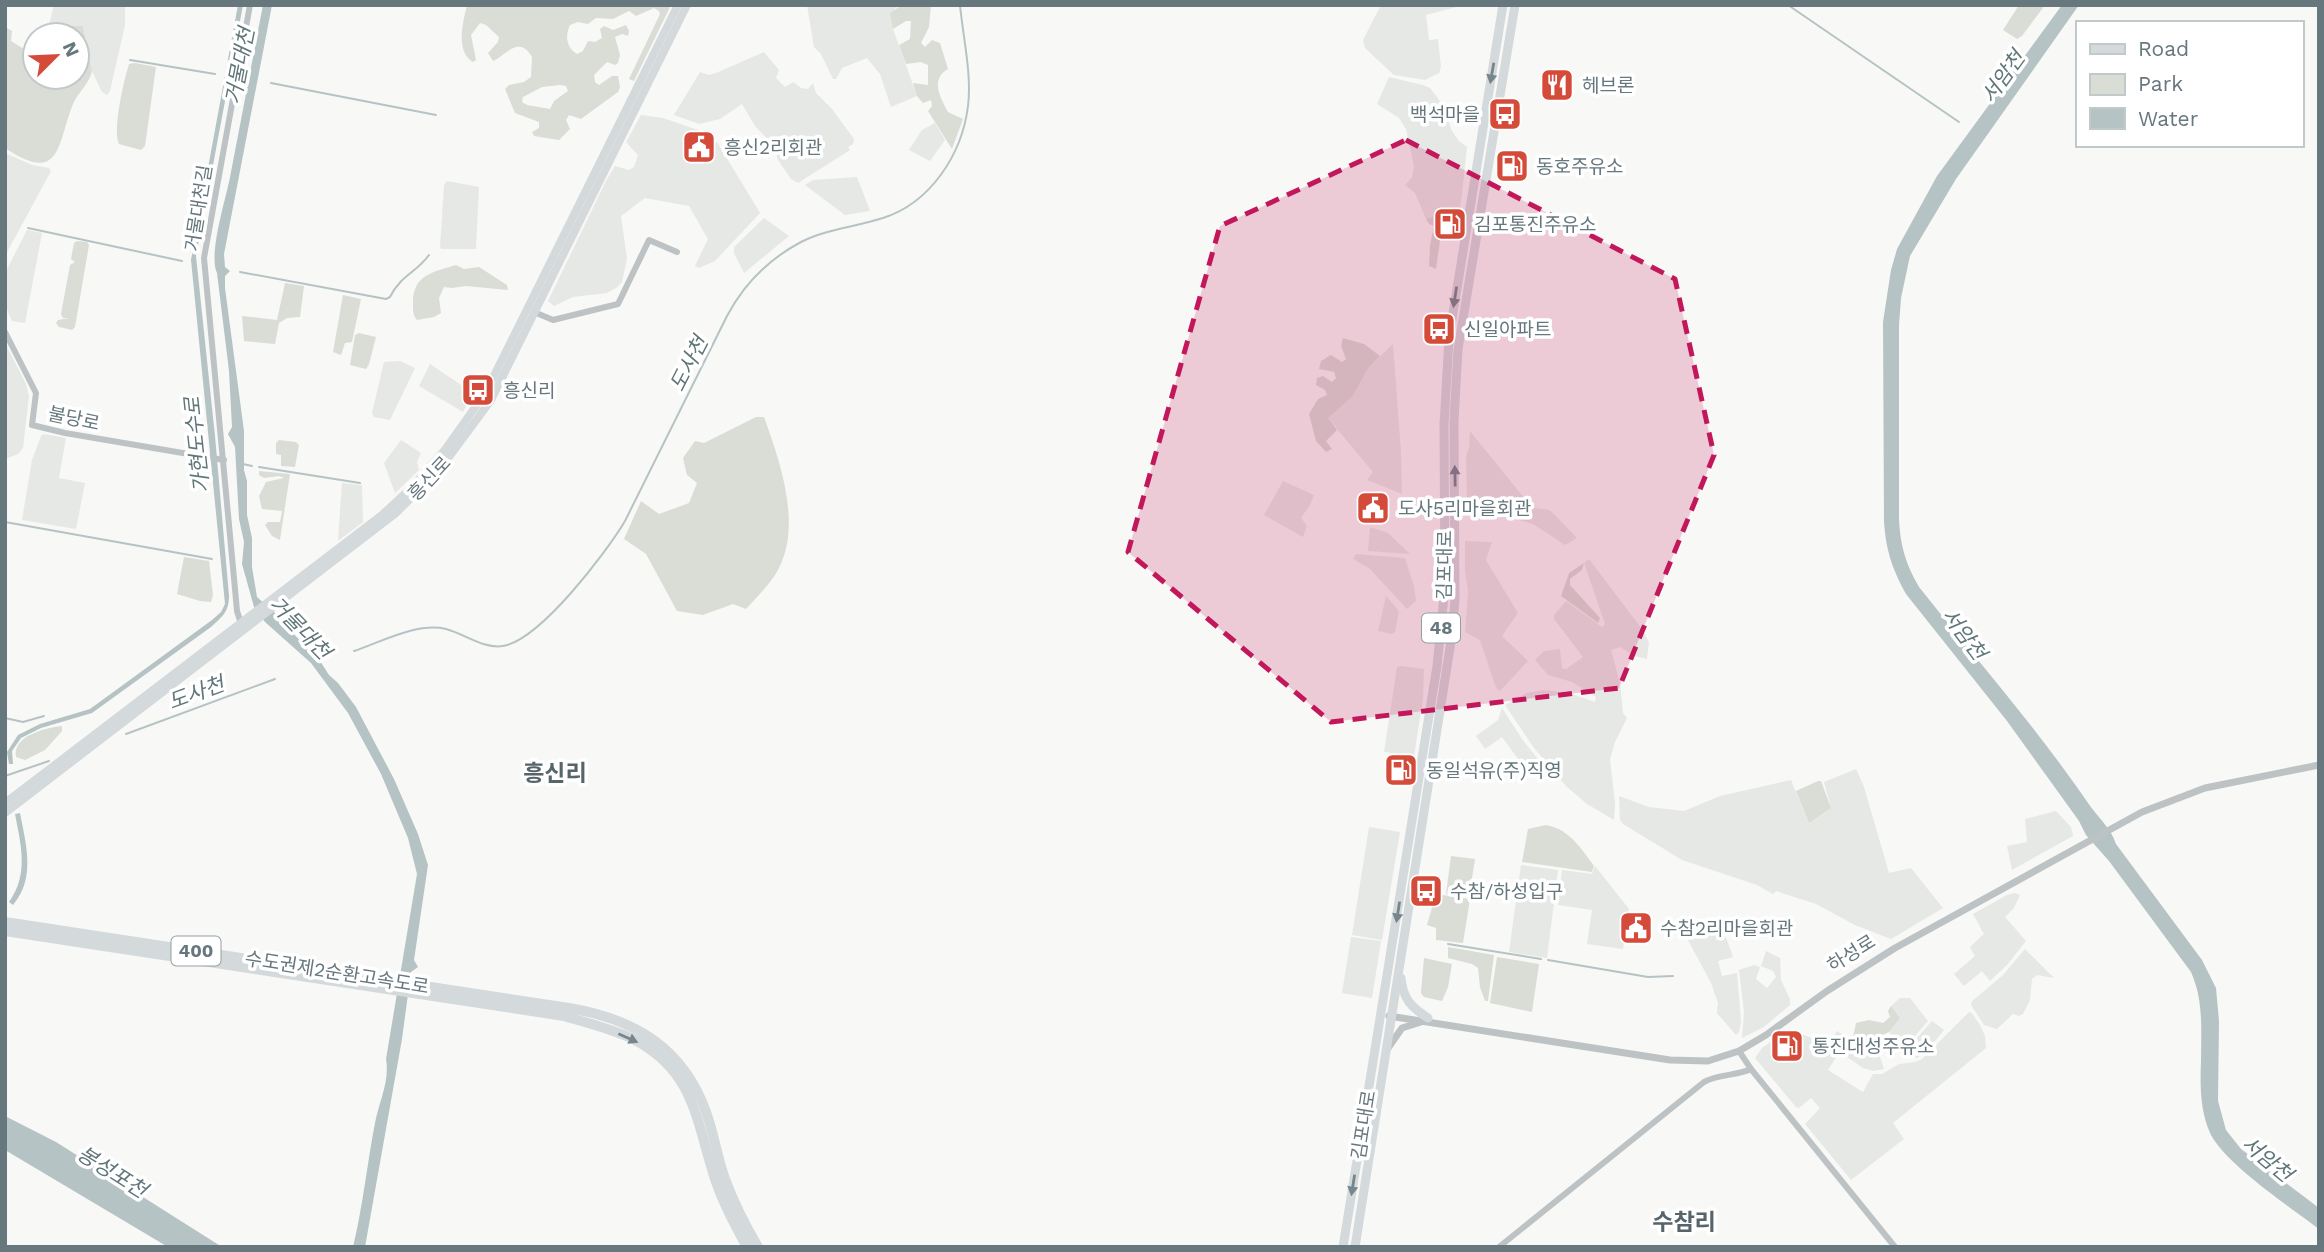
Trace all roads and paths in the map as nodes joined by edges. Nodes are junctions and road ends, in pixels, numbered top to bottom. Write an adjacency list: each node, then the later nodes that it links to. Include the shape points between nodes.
1 (250, 5): 9 (street, 거물대천길, via 204,258)
2 (678, 5): 10 (main road, 흥신로, via 473,412 393,505)
3 (687, 5): 7 (main road, 흥신로)
4 (1503, 5): 21 (main road, 김포대로 / 48, one-way to 21, via 1453,311 1444,425 1443,611)
5 (1515, 5): 18 (main road, 김포대로 / 48, one-way to 5, via 1455,600 1458,349)
6 (677, 252): 7 (street, via 649,240 618,304 552,320)
7 (534, 312): 10 (main road, 흥신로, via 491,400 440,469 396,513)
8 (5, 332): 9 (street, 불당로, via 36,393 32,425)
9 (224, 460): 11 (street)
10 (273, 602): 11 (main road, 흥신로)
11 (242, 626): 13 (main road, 흥신로); 14 (main road, 흥신로)
12 (2319, 763): 15 (street, via 2165,801)
13 (5, 803)
14 (5, 813)
15 (2083, 841): 23 (street, 하성로, via 1915,933 1738,1049 1717,1056 1669,1056); 24 (street, 하성로, via 1898,947)
16 (5, 922): 19 (highway, 수도권제2순환고속도로 / 400)
17 (5, 931): 19 (highway, 수도권제2순환고속도로 / 400)
18 (1400, 963): 22 (main road, 김포대로 / 48); 23 (main road, via 1405,998)
19 (385, 985): 20 (highway, 수도권제2순환고속도로 / 400)
20 (427, 991): 27 (highway, 수도권제2순환고속도로 / 400, one-way to 27, via 564,1016 602,1027 653,1052 685,1086 716,1181); 28 (highway, 수도권제2순환고속도로 / 400, via 591,1012 625,1023 668,1050 689,1074 707,1114 725,1179)
21 (1382, 1013): 22 (street, 하성로); 29 (main road, 김포대로 / 48, one-way to 29)
22 (1392, 1014): 23 (street, 하성로); 25 (main road, 김포대로 / 48)
23 (1427, 1020): 24 (street, 하성로, via 1685,1062 1708,1061); 25 (street, via 1402,1028)
24 (1739, 1051): 26 (street)
25 (1386, 1052): 30 (main road, 김포대로 / 48)
26 (1751, 1069): 31 (street, via 1704,1082); 32 (street)
27 (747, 1247)
28 (758, 1247)
29 (1343, 1247)
30 (1355, 1247)
31 (1499, 1247)
32 (1895, 1247)

